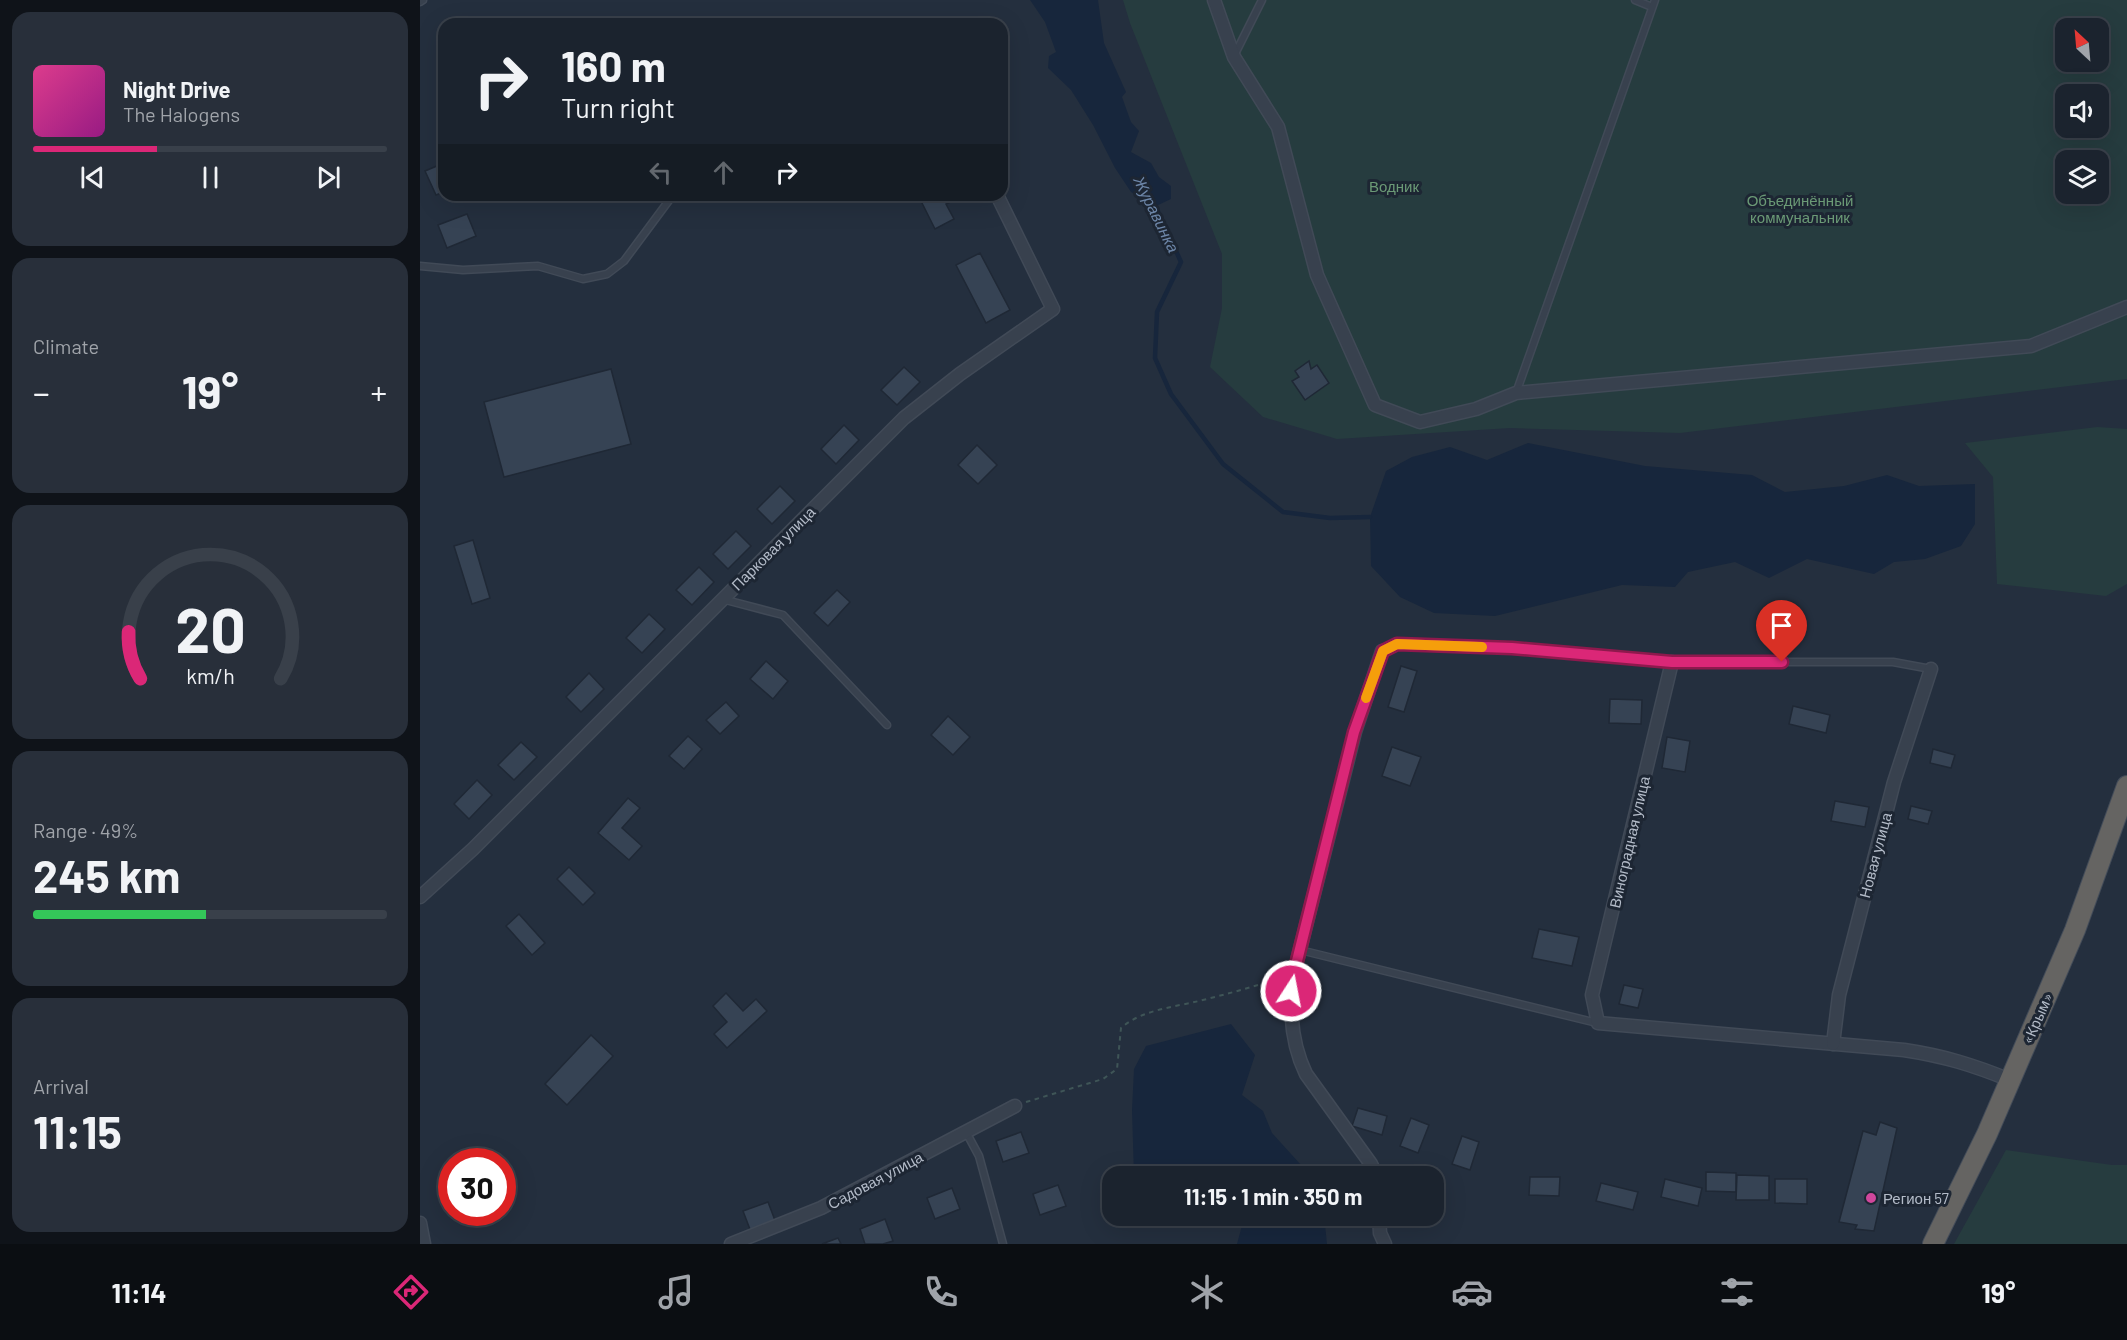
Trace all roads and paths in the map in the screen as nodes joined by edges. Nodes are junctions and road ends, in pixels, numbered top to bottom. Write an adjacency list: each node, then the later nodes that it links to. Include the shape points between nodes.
1 (1214, 0): 5 (street)
2 (1262, 0): 5 (lane)
3 (1635, 0): 4 (lane)
4 (1654, 4): 10 (lane)
5 (1234, 57): 10 (street, via 1278,127 1317,275 1375,405 1420,422 1476,409)
6 (669, 201): 8 (lane, via 624,261 607,274 583,279 538,266 463,270)
7 (1001, 201): 11 (street, Парковая улица, via 1053,309 904,418)
8 (420, 266)
9 (2127, 307): 10 (street, via 2031,346)
10 (1516, 393)
11 (722, 599): 15 (lane, via 783,615); 17 (street, Парковая улица, via 473,849)
12 (1383, 651): 13 (lane, via 1397,644); 18 (street, via 1354,732)
13 (1672, 662): 14 (lane, via 1893,662); 20 (street, Виноградная улица, via 1592,995)
14 (1931, 669): 21 (street, Новая улица, via 1894,782 1839,995)
15 (887, 725)
16 (2127, 786): 22 (highway, «Крым», via 2075,930)
17 (420, 897)
18 (1300, 950): 19 (street); 20 (lane)
19 (1294, 973): 23 (path, via 1129,1021 1121,1028 1117,1069 1103,1079); 25 (street, via 1291,991 1298,1058)
20 (1598, 1023): 21 (street)
21 (1833, 1044): 22 (street, via 1938,1055)
22 (2010, 1080): 32 (highway, «Крым»)
23 (1015, 1106): 24 (street, Садовая улица)
24 (966, 1132): 29 (street, Садовая улица, via 821,1208); 30 (lane, via 979,1156)
25 (1372, 1166)
26 (420, 1223): 28 (street)
27 (1380, 1226): 31 (street)
28 (424, 1244)
29 (730, 1244)
30 (1003, 1244)
31 (1385, 1244)
32 (1935, 1244)

